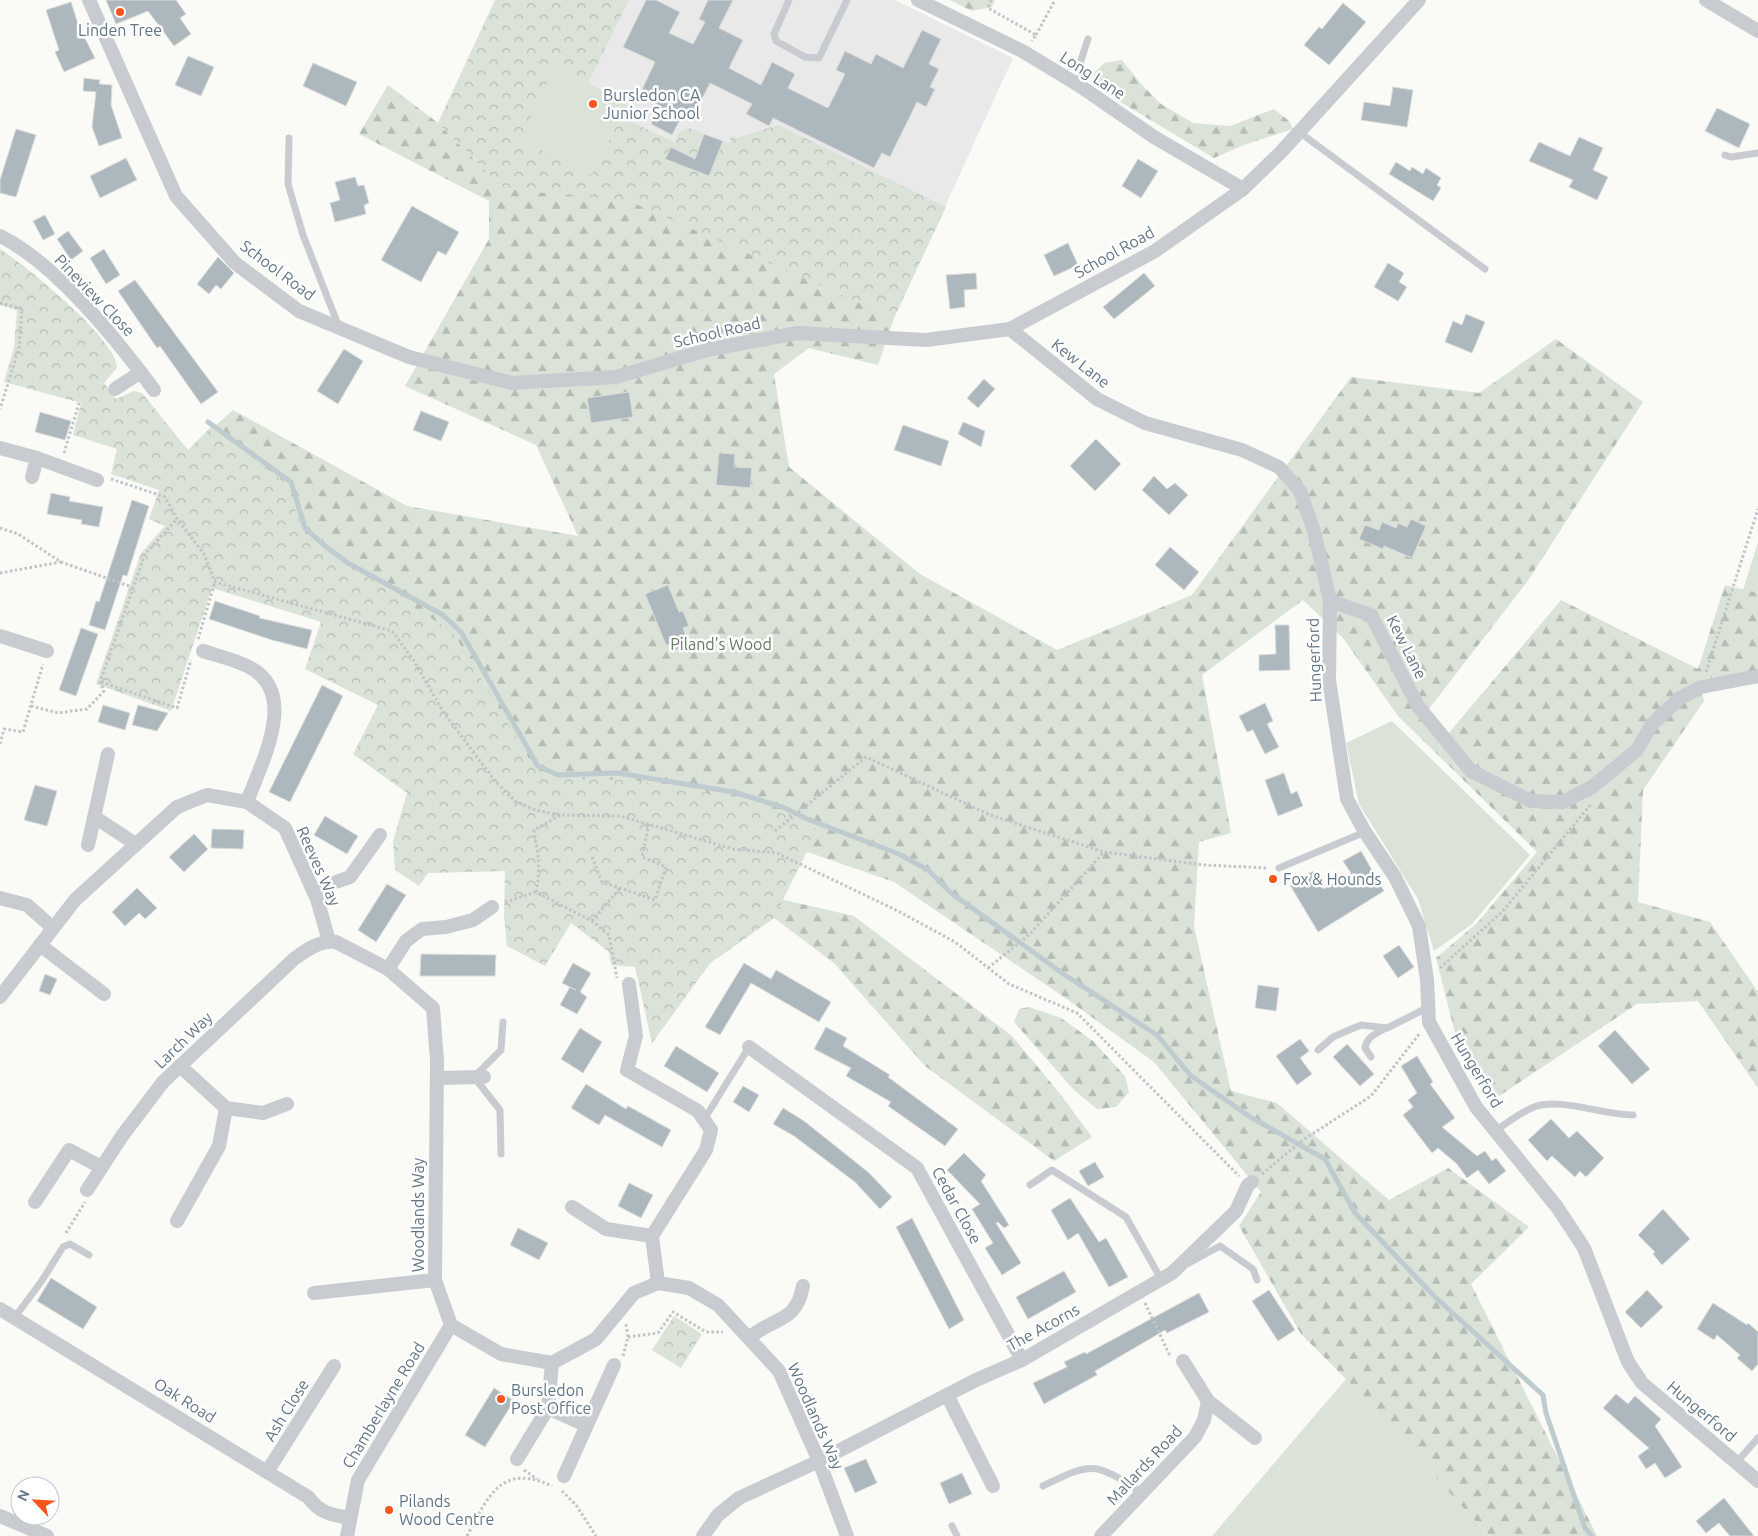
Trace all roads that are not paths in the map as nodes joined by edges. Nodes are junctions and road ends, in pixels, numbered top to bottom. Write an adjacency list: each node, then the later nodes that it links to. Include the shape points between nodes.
1 (89, 0): 17 (street, School Road, via 176,196 235,263 299,311)
2 (789, 0): 3 (lane, via 774,34 776,41 812,59 819,58)
3 (847, 0)
4 (918, 0): 9 (street, Long Lane, via 1024,52)
5 (1419, 0): 10 (street, School Road)
6 (1706, 0): 7 (street)
7 (1758, 31)
8 (1088, 39): 9 (lane, via 1081,60)
9 (1080, 86): 14 (street, Long Lane, via 1154,137)
10 (1299, 132): 14 (street, School Road); 16 (lane)
11 (289, 138): 17 (lane, via 288,184 303,236)
12 (1758, 154): 13 (lane)
13 (1725, 155)
14 (1243, 189): 18 (street, School Road, via 1154,251)
15 (0, 236): 19 (street, Pineview Close, via 15,244 74,295)
16 (1485, 269)
17 (339, 328): 18 (street, School Road, via 409,357 512,383 616,377 707,350 797,333 926,340)
18 (1010, 329): 26 (street, Kew Lane, via 1097,400 1145,423 1242,450 1279,467 1300,491 1314,531)
19 (140, 372): 20 (street); 21 (street, Pineview Close)
20 (115, 389)
21 (154, 390)
22 (0, 448): 23 (street)
23 (37, 458): 24 (street); 25 (street)
24 (32, 477)
25 (97, 480)
26 (1330, 601): 30 (street, Kew Lane, via 1372,615 1418,706 1471,770 1531,802 1563,802 1592,787 1637,750 1652,724 1680,698 1701,686); 34 (street, Hungerford, via 1329,680 1339,748 1347,799)
27 (0, 636): 29 (street)
28 (199, 649): 32 (street, via 248,666 264,678 274,696 275,718)
29 (48, 651)
30 (1758, 676)
31 (108, 754): 33 (street)
32 (248, 802): 36 (street, Reeves Way, via 207,794 177,807); 39 (street, Reeves Way, via 285,828)
33 (96, 818): 36 (street); 37 (street)
34 (1365, 832): 38 (lane); 49 (street, Hungerford, via 1396,877 1419,926)
35 (380, 835): 39 (street, via 350,877)
36 (134, 843): 42 (street, Reeves Way, via 74,900)
37 (88, 845)
38 (1279, 868)
39 (313, 890): 43 (street, Reeves Way)
40 (0, 898): 42 (street, via 27,905)
41 (492, 906): 45 (street, via 473,920 422,929 406,941)
42 (53, 928): 44 (street, Reeves Way)
43 (329, 942): 45 (street, Woodlands Way, via 336,942); 55 (street, Larch Way, via 311,947 294,959)
44 (40, 945): 47 (street); 48 (street, Reeves Way)
45 (388, 969): 57 (street, Woodlands Way, via 433,1008)
46 (629, 984): 61 (street, via 636,1036 627,1070 684,1102)
47 (104, 994)
48 (0, 997)
49 (1429, 1007): 51 (lane); 62 (street, Hungerford, via 1429,1022 1476,1107)
50 (504, 1022): 56 (lane, via 501,1050)
51 (1387, 1028): 53 (lane, via 1361,1026 1333,1037); 54 (lane, via 1370,1037 1366,1043 1365,1048)
52 (749, 1047): 61 (lane); 83 (street, Cedar Close, via 917,1168)
53 (1318, 1050)
54 (1371, 1057)
55 (180, 1066): 59 (street); 64 (street, Larch Way, via 151,1098)
56 (479, 1077): 57 (street); 63 (lane, via 500,1110)
57 (437, 1078): 74 (street, Woodlands Way)
58 (287, 1104): 59 (street, via 262,1113)
59 (226, 1108): 70 (street, via 218,1146)
60 (1633, 1115): 62 (lane, via 1543,1104 1532,1107)
61 (705, 1118): 71 (street, via 711,1130 706,1150)
62 (1494, 1131): 96 (street, Hungerford, via 1557,1207 1584,1248 1628,1362 1642,1383)
63 (501, 1154)
64 (102, 1168): 67 (street, Larch Way); 68 (street, via 69,1150)
65 (1030, 1184): 73 (lane, via 1052,1170 1126,1216)
66 (1250, 1184): 73 (street, The Acorns, via 1236,1211)
67 (87, 1190)
68 (35, 1202)
69 (572, 1208): 71 (street, via 606,1229)
70 (177, 1221)
71 (652, 1236): 76 (street)
72 (89, 1255): 80 (lane, via 66,1245 62,1247)
73 (1166, 1276): 75 (lane, via 1220,1246 1253,1268); 83 (street, The Acorns)
74 (435, 1280): 78 (street); 81 (street, Woodlands Way)
75 (1257, 1280)
76 (658, 1283): 82 (street, Woodlands Way, via 690,1288 718,1305); 85 (street, via 634,1293 596,1339)
77 (803, 1286): 82 (street, via 801,1300 795,1309 784,1318)
78 (314, 1293)
79 (0, 1309): 80 (street, Oak Road)
80 (15, 1317): 97 (street, Oak Road)
81 (451, 1324): 85 (street, via 501,1354); 104 (street, Chamberlayne Road, via 358,1480)
82 (745, 1334): 95 (street, Woodlands Way, via 779,1371)
83 (1022, 1360): 88 (street, The Acorns)
84 (1183, 1361): 89 (street)
85 (552, 1363): 90 (street)
86 (614, 1365): 91 (street)
87 (334, 1366): 97 (street, Ash Close)
88 (947, 1395): 95 (street, The Acorns); 100 (street)
89 (1208, 1401): 92 (street); 102 (street, Mallards Road, via 1204,1420 1195,1437)
90 (548, 1408): 91 (street); 94 (street)
91 (585, 1425): 98 (street)
92 (1255, 1438)
93 (1758, 1438): 96 (lane)
94 (517, 1460)
95 (820, 1461): 108 (street, The Acorns, via 739,1498 718,1515); 109 (street, Woodlands Way)
96 (1736, 1463): 99 (street, Hungerford)
97 (267, 1472): 104 (street, Oak Road, via 308,1497 327,1515)
98 (564, 1476)
99 (1758, 1481)
100 (993, 1486)
101 (1043, 1486): 102 (lane, via 1080,1468 1093,1467 1114,1474)
102 (1142, 1493): 111 (street, Mallards Road)
103 (0, 1516): 106 (street)
104 (350, 1518): 107 (street, Chamberlayne Road)
105 (952, 1526): 110 (lane)
106 (47, 1536)
107 (347, 1536)
108 (703, 1536)
109 (847, 1536)
110 (957, 1536)
111 (1101, 1536)

